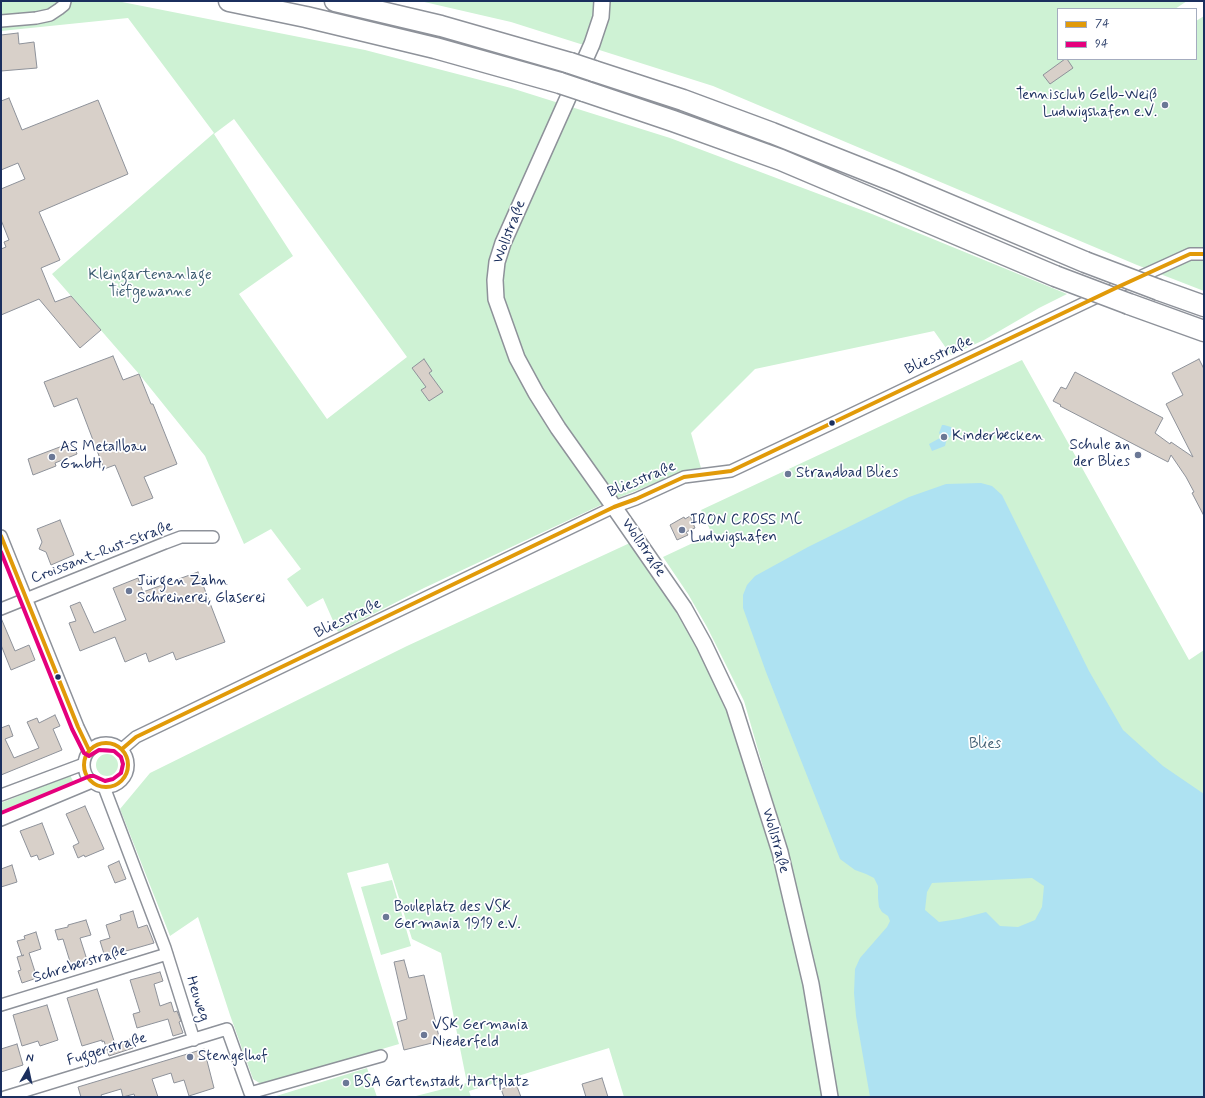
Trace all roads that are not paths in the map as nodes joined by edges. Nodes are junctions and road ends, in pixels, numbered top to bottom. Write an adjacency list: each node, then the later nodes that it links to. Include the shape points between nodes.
1 (65, 1): 5 (street, via 50,15)
2 (229, 1): 8 (highway, bridge, via 428,46 560,83 673,121 781,160 1055,276)
3 (335, 1): 7 (highway, bridge, via 441,26 570,63 683,100 900,184 1085,262)
4 (602, 1): 9 (street, Wollstraße, via 601,17 592,44 503,243 494,280 500,314 517,358 558,428)
5 (1, 21)
6 (1204, 254): 9 (street, Bliesstraße, via 1190,254 1120,286 732,471 684,477)
7 (1204, 306)
8 (1204, 331)
9 (614, 507): 14 (street, Bliesstraße, via 136,737); 26 (street, Wollstraße, via 684,608 734,707 780,852 811,984)
10 (1, 536): 12 (street)
11 (213, 537): 12 (street, Croissant-Rust-Straße, via 181,537)
12 (27, 598): 13 (street, Croissant-Rust-Straße); 15 (street)
13 (1, 609)
14 (122, 749): 15 (street, via 117,745 104,743); 18 (street, via 129,764 126,776 116,785)
15 (89, 750): 16 (street)
16 (84, 764): 17 (street); 19 (street)
17 (92, 782): 18 (street); 20 (street)
18 (104, 787): 21 (street, Heuweg)
19 (1, 795)
20 (1, 820)
21 (167, 954): 22 (street, Schreberstraße); 23 (street, Heuweg)
22 (1, 1005)
23 (194, 1040): 24 (street, Heuweg, via 227,1029 250,1093); 25 (street, Fuggerstraße)
24 (381, 1056)
25 (5, 1097)
26 (830, 1097)

